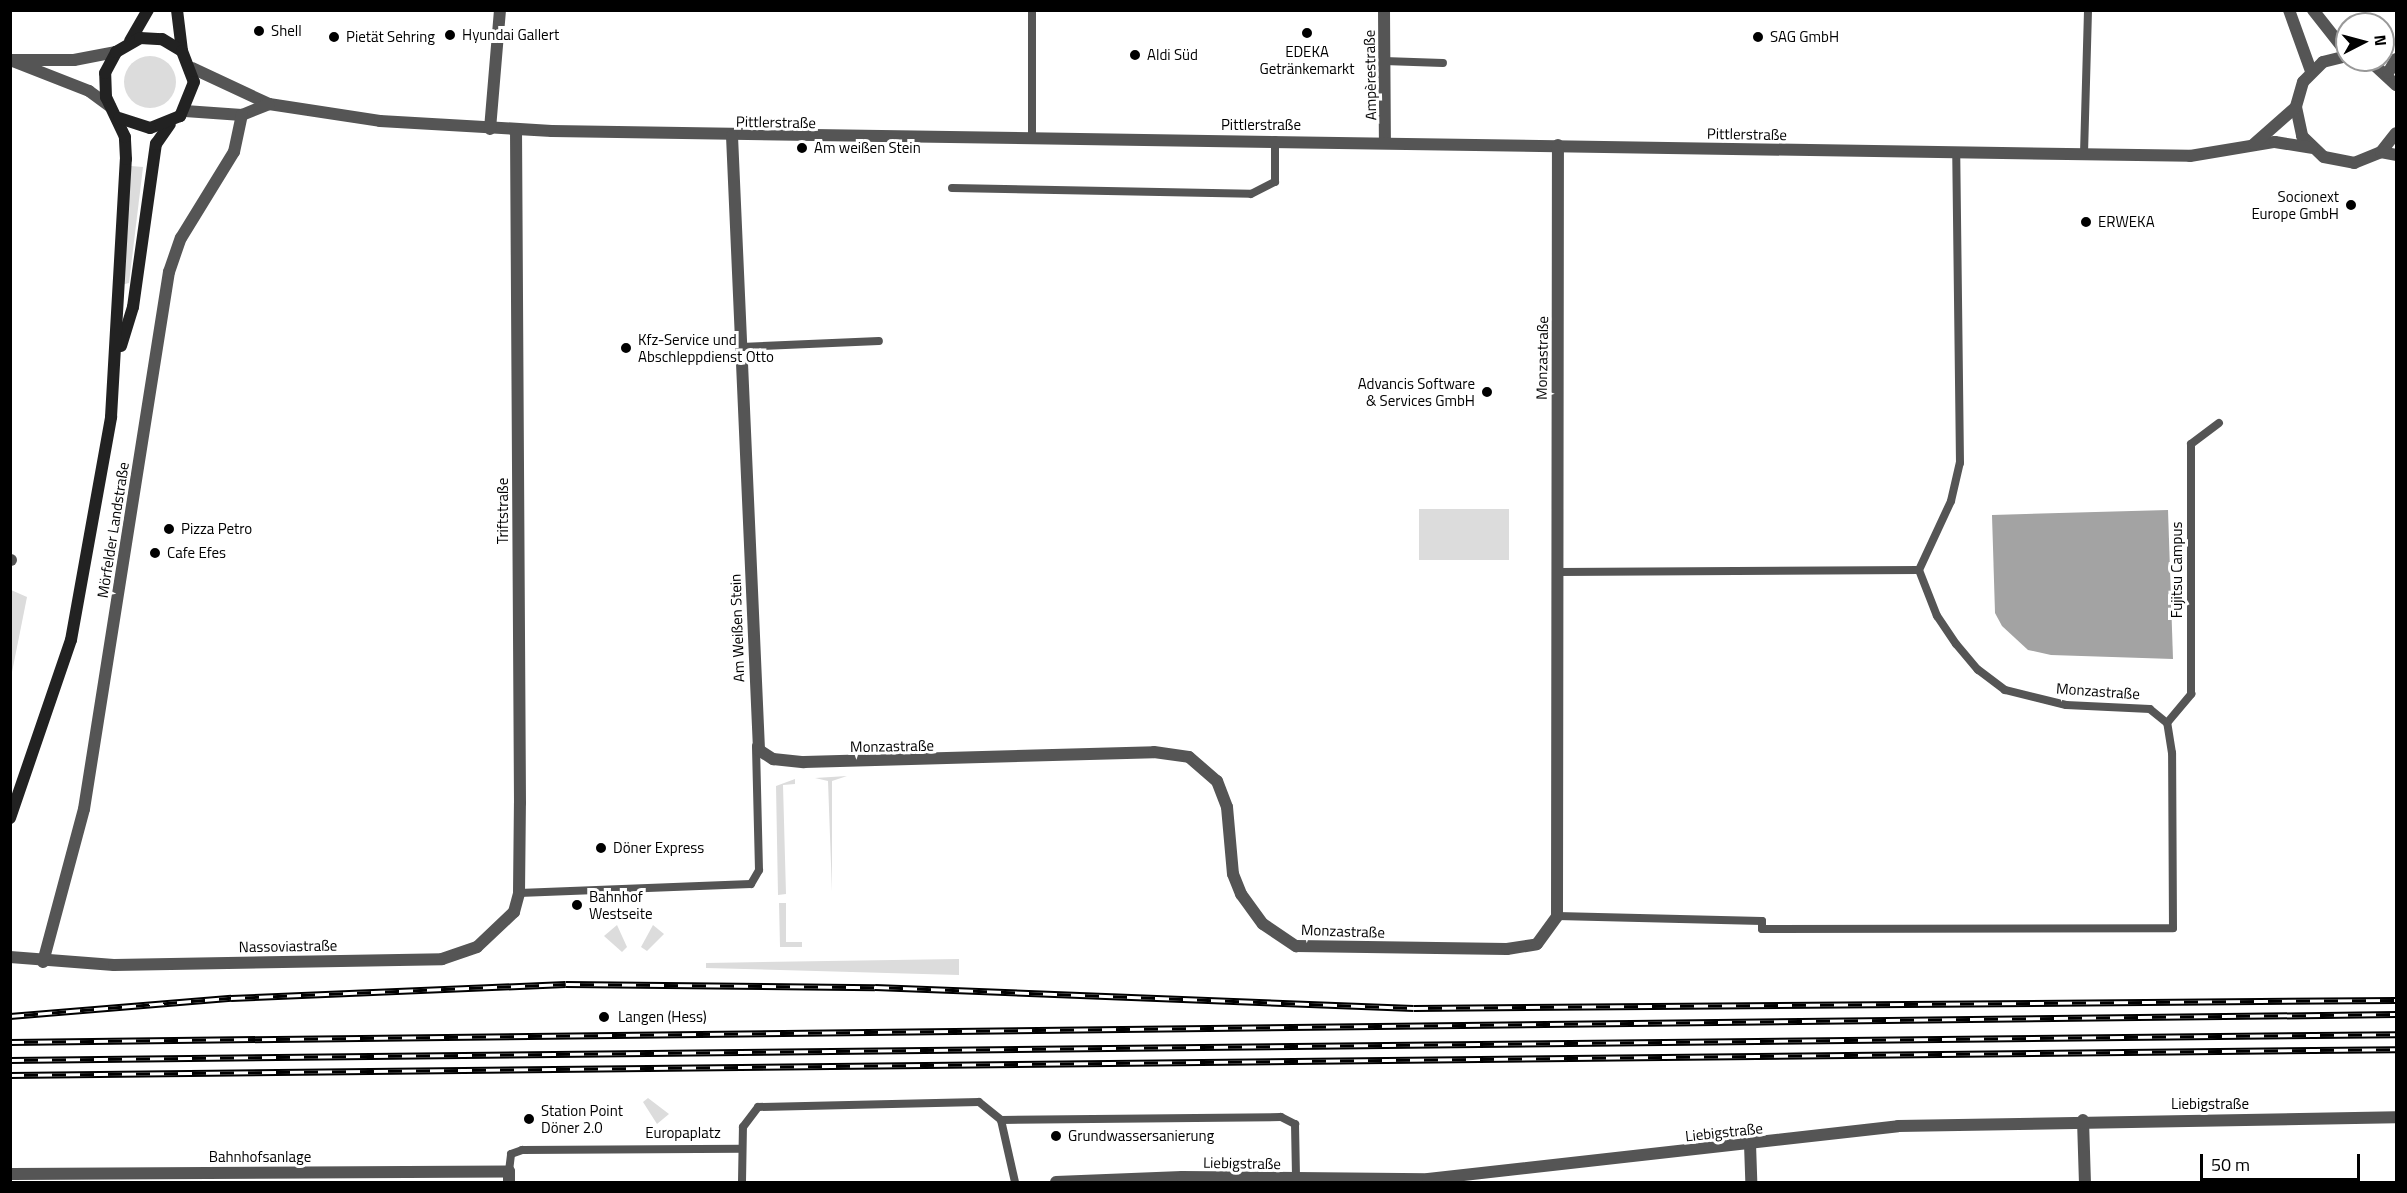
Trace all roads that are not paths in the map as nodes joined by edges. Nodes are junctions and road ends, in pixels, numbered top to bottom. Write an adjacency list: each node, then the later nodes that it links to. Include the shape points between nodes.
1 (148, 10): 10 (main road)
2 (177, 10): 11 (main road)
3 (501, 10): 29 (street)
4 (1032, 10): 33 (lane)
5 (1384, 10): 16 (street, Ampèrestraße)
6 (2088, 10): 41 (lane)
7 (2289, 10): 19 (street)
8 (2313, 10): 9 (street)
9 (2335, 38)
10 (130, 41): 11 (main road, via 156,38); 12 (main road)
11 (182, 51): 18 (main road)
12 (116, 52): 14 (street, via 74,60); 23 (main road, via 105,74)
13 (2397, 59): 20 (street)
14 (11, 60): 23 (street, via 89,91)
15 (2335, 60): 19 (street)
16 (1384, 61): 17 (lane); 35 (street, Ampèrestraße)
17 (1443, 63)
18 (192, 68): 22 (street, Pittlerstraße); 25 (main road, via 192,97)
19 (2311, 71): 24 (street)
20 (2388, 73): 21 (street)
21 (2397, 85)
22 (269, 104): 26 (street); 29 (street, Pittlerstraße, via 380,121)
23 (110, 106): 27 (main road)
24 (2295, 107): 36 (street); 38 (street, via 2302,136)
25 (185, 111): 26 (street); 28 (main road, Mörfelder Landstraße)
26 (242, 115): 56 (street, Mörfelder Landstraße, via 234,152 181,238 170,272 84,809)
27 (120, 117): 28 (main road, via 140,128); 46 (main road, Mörfelder Landstraße, via 126,159 115,299)
28 (170, 124): 46 (main road, Mörfelder Landstraße, via 156,144 134,307)
29 (490, 129): 30 (street, Pittlerstraße)
30 (516, 130): 32 (street, Pittlerstraße); 53 (street, Triftstraße)
31 (2397, 133): 40 (street)
32 (732, 136): 33 (street, Pittlerstraße); 45 (street, Am Weißen Stein)
33 (1032, 140): 34 (street, Pittlerstraße)
34 (1275, 140): 35 (street, Pittlerstraße); 43 (lane, via 1275,182 1251,194)
35 (1385, 140): 37 (street, Pittlerstraße)
36 (2254, 144): 38 (street, Pittlerstraße); 41 (street, Pittlerstraße, via 2190,156)
37 (1558, 145): 39 (street, Pittlerstraße); 49 (street, Monzastraße)
38 (2312, 148): 40 (street, via 2338,162 2368,159)
39 (1956, 152): 41 (street, Pittlerstraße); 48 (lane, via 1960,462 1951,501)
40 (2381, 152): 42 (street)
41 (2084, 154)
42 (2397, 155)
43 (951, 188)
44 (879, 341): 45 (lane)
45 (741, 347): 51 (street, Am Weißen Stein)
46 (118, 356): 52 (main road, Mörfelder Landstraße, via 102,481 71,640 31,771)
47 (2219, 423): 50 (lane, Fujitsu Campus, via 2191,444 2191,694)
48 (1919, 570): 49 (lane); 50 (lane, Monzastraße, via 1937,616 1956,644 1978,670 2006,690 2066,705 2150,709)
49 (1558, 572): 54 (street, Monzastraße)
50 (2167, 723): 54 (lane, via 2172,753 2173,928 1762,929 1762,921)
51 (756, 745): 53 (lane, Am Weißen Stein, via 759,870 751,884); 54 (street, Monzastraße, via 773,759 804,762 1155,752 1189,757 1217,781 1227,807 1233,874 1246,904 1263,924 1296,946 1507,949 1538,944)
52 (10, 818)
53 (519, 892): 56 (street, Nassoviastraße, via 507,921 477,947 453,957 114,965)
54 (1557, 916)
55 (10, 957): 56 (street, Nassoviastraße)
56 (43, 962)
57 (2397, 1118): 59 (street, Liebigstraße)
58 (1001, 1120): 61 (lane, via 979,1102 758,1107 743,1127); 64 (lane, via 1281,1117 1296,1124); 66 (lane)
59 (2083, 1120): 60 (street, Liebigstraße, via 1898,1126); 69 (street)
60 (1750, 1144): 64 (street, Liebigstraße, via 1428,1179); 68 (street)
61 (742, 1149): 63 (lane, Europaplatz, via 522,1150 511,1154); 65 (lane, Europaplatz)
62 (11, 1176): 63 (street, Bahnhofsanlage)
63 (509, 1177)
64 (1296, 1178): 67 (street, Liebigstraße)
65 (742, 1182)
66 (1015, 1182)
67 (1056, 1182)
68 (1751, 1182)
69 (2085, 1182)

